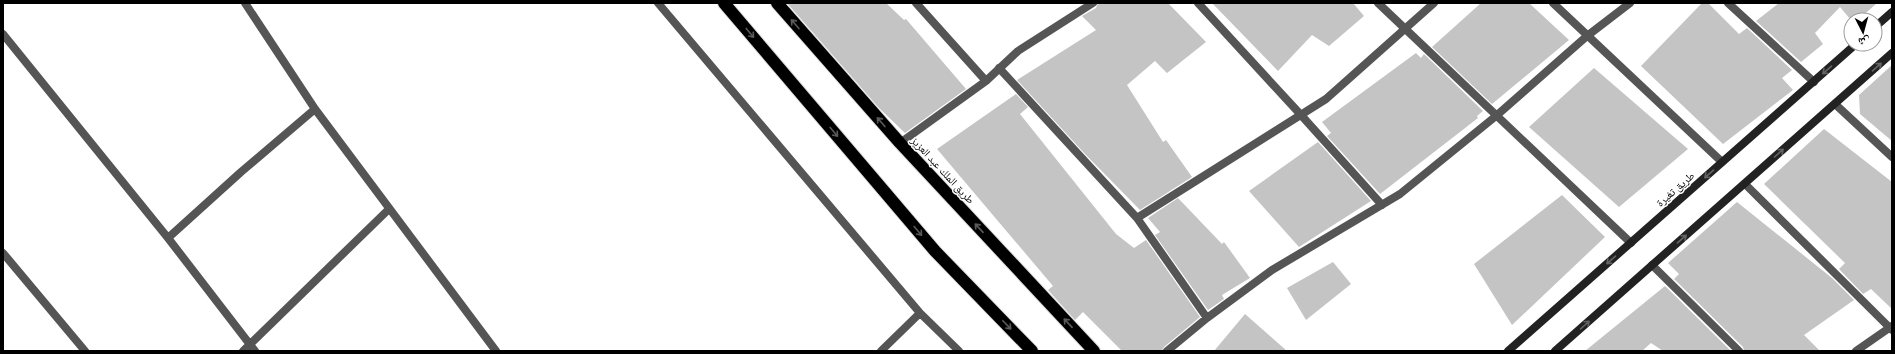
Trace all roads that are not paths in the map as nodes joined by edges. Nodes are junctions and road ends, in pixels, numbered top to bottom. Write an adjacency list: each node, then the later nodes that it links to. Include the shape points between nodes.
1 (245, 3): 24 (street)
2 (658, 3): 38 (street)
3 (724, 3): 47 (highway, one-way to 47, via 935,251)
4 (777, 3): 27 (highway, طريق الملك عبد العزيز, one-way to 4)
5 (916, 3): 21 (street)
6 (1093, 3): 20 (street, via 1018,50)
7 (1198, 3): 25 (street)
8 (1378, 3): 15 (street)
9 (1434, 3): 15 (street)
10 (1553, 3): 17 (street)
11 (1630, 3): 17 (street)
12 (1728, 3): 22 (street)
13 (1892, 12): 14 (main road)
14 (1883, 20)
15 (1405, 30): 25 (street, via 1326,99); 26 (street)
16 (3, 34): 34 (street)
17 (1588, 36): 26 (street); 29 (street)
18 (1847, 52): 22 (main road, طريق تغيرة, one-way to 22)
19 (1892, 54): 23 (main road, one-way to 19)
20 (999, 68): 21 (street); 33 (street)
21 (986, 81): 27 (street)
22 (1814, 82): 29 (main road, طريق تغيرة)
23 (1835, 104): 28 (street); 30 (main road, one-way to 23)
24 (314, 109): 32 (street); 34 (street)
25 (1301, 115): 31 (street); 33 (street)
26 (1496, 116): 31 (street, via 1400,194); 35 (street)
27 (900, 143): 48 (highway, طريق الملك عبد العزيز, one-way to 27)
28 (1892, 157)
29 (1722, 162): 35 (main road, طريق تغيرة, one-way to 35)
30 (1745, 184): 37 (main road, one-way to 30); 40 (street)
31 (1382, 205): 39 (street, via 1272,270)
32 (389, 209): 41 (street); 44 (street)
33 (1137, 218): 39 (street)
34 (168, 238): 41 (street)
35 (1631, 243): 50 (main road, طريق تغيرة, one-way to 50)
36 (3, 254): 42 (street)
37 (1652, 266): 51 (main road, one-way to 37); 52 (street)
38 (920, 313): 45 (street); 46 (street)
39 (1207, 318): 49 (street)
40 (1891, 328): 53 (street)
41 (252, 348): 43 (street)
42 (85, 351)
43 (243, 351)
44 (496, 351)
45 (881, 351)
46 (959, 351)
47 (1032, 351)
48 (1094, 351)
49 (1167, 351)
50 (1508, 351)
51 (1555, 351)
52 (1739, 351)
53 (1856, 351)

